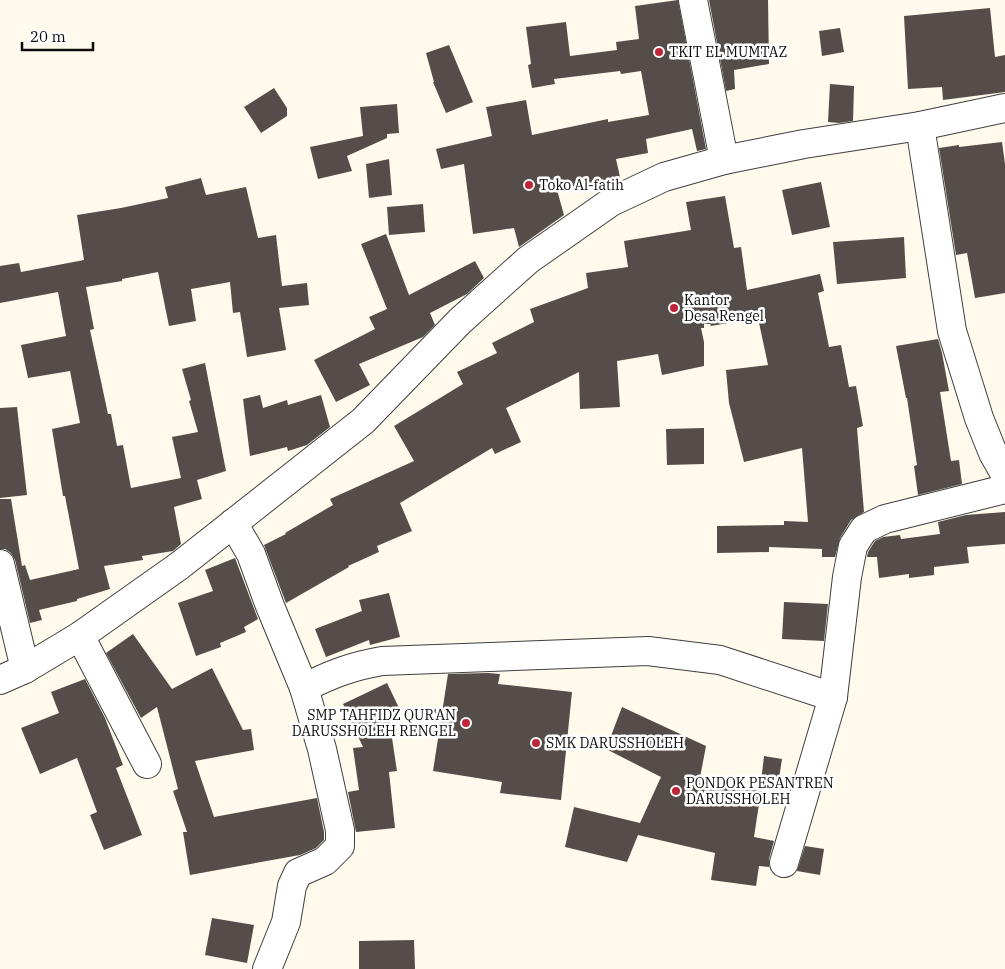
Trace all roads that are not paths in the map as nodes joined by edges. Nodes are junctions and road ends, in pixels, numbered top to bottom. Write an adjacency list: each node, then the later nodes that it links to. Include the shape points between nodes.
1 (693, 0): 4 (street)
2 (1005, 108): 3 (street)
3 (920, 126): 4 (street); 5 (street, via 952,332 979,418)
4 (724, 160): 7 (street, via 664,177 611,202 528,260 460,321 363,421)
5 (1005, 474)
6 (1005, 489): 13 (street, via 884,519 864,529 853,546 847,577)
7 (233, 524): 9 (street); 12 (street, via 251,554)
8 (0, 564): 10 (street)
9 (80, 636): 10 (street); 14 (street)
10 (25, 669): 11 (street)
11 (0, 680)
12 (304, 688): 13 (street, via 334,673 382,661 648,651 720,660); 16 (street, via 322,749 340,830 340,846 325,861 298,873 292,886 286,922)
13 (833, 697): 15 (street)
14 (147, 764)
15 (784, 863)
16 (267, 969)

